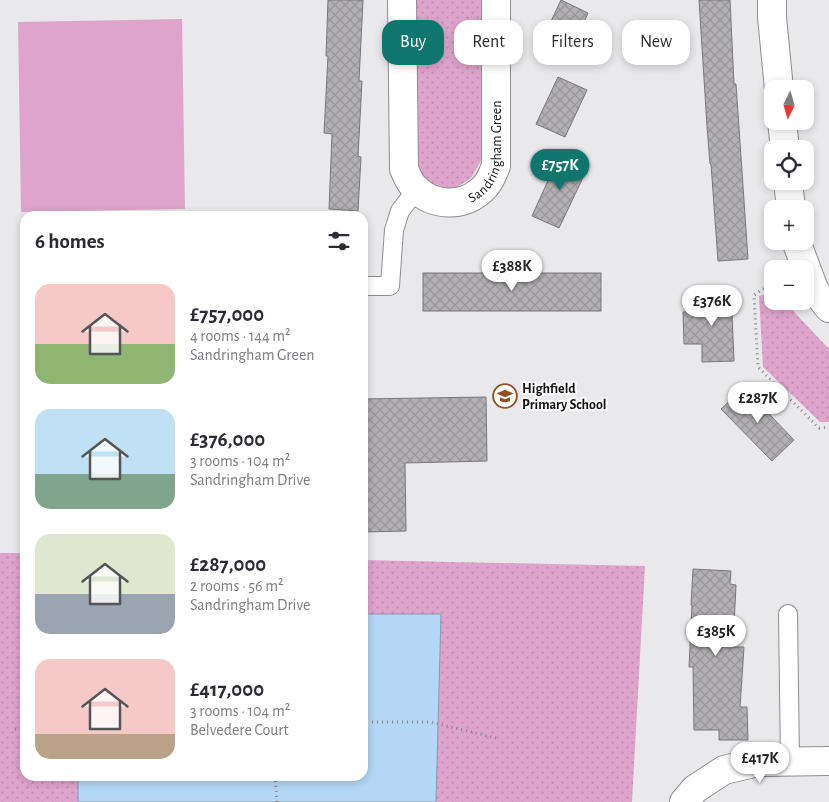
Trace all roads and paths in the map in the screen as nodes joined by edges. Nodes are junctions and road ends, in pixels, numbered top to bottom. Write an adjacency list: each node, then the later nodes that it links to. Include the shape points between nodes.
1 (402, 0): 5 (street, via 404,169)
2 (496, 0): 5 (street, Sandringham Green, via 496,166 493,174 480,192 466,200 436,201)
3 (772, 0): 4 (street)
4 (778, 80)
5 (416, 190): 7 (lane, via 400,211 394,230 390,286)
6 (799, 250): 9 (street, via 814,289)
7 (368, 286)
8 (764, 288): 10 (path, via 754,295 758,367 819,428)
9 (829, 308)
10 (829, 427)
11 (788, 614): 17 (lane)
12 (368, 722): 15 (path, via 430,722)
13 (20, 728): 14 (path)
14 (15, 729)
15 (500, 739)
16 (829, 761): 17 (street)
17 (790, 762): 20 (street, via 758,762 724,770 695,789)
18 (275, 781): 19 (path)
19 (277, 802)
20 (684, 802)

